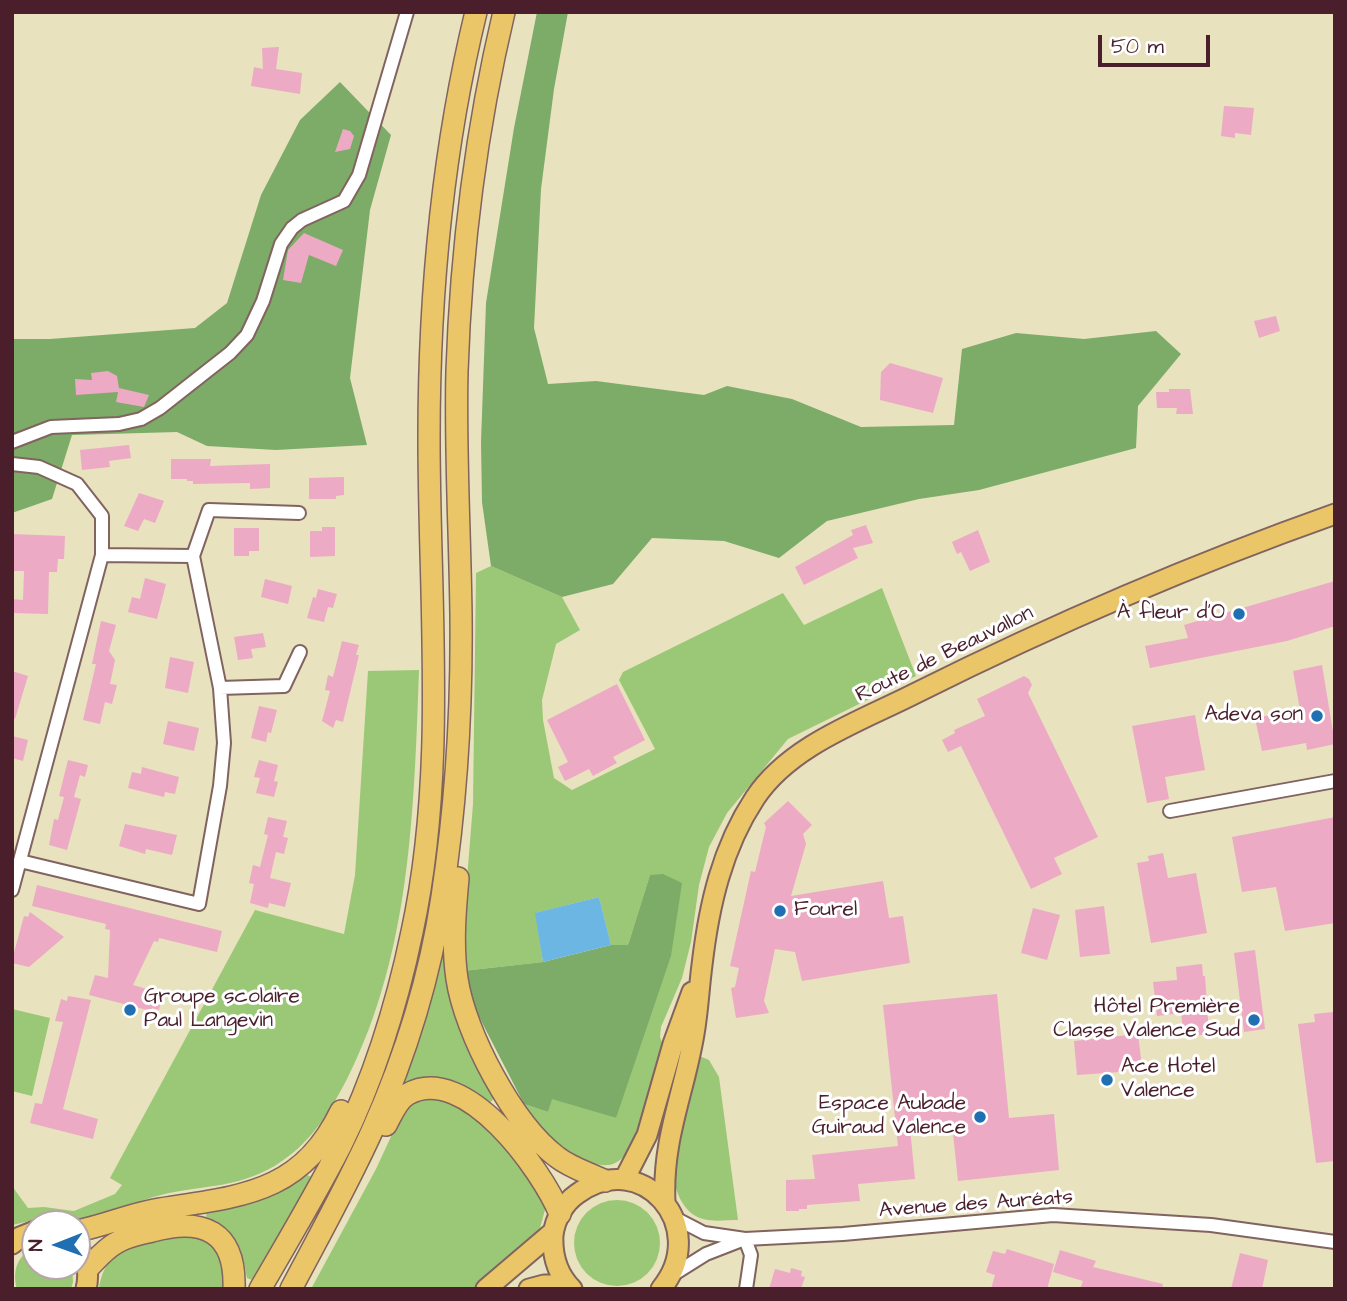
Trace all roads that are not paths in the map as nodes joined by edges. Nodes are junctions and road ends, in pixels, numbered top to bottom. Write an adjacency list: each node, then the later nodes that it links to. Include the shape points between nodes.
1 (407, 12): 4 (street, via 359,175 344,201 292,228 281,244 247,335 230,353 141,419 51,427)
2 (476, 12): 18 (highway, via 443,188 432,303 431,784 422,873)
3 (504, 12): 12 (highway, via 472,181 460,304 456,442)
4 (12, 442)
5 (12, 464): 8 (street, via 39,467 77,484 102,516)
6 (299, 513): 9 (street, via 209,510)
7 (1335, 514): 17 (main road, Route de Beauvallon, via 1101,605 869,717 791,762 758,794 729,844 714,891)
8 (102, 555): 9 (street); 15 (street)
9 (193, 556): 11 (street)
10 (300, 652): 11 (street, via 284,686)
11 (220, 688): 15 (street, via 225,743 199,904)
12 (460, 701): 19 (highway, via 464,806 454,924 462,1003 509,1102 540,1144 566,1164); 25 (highway, via 442,897 427,972 373,1130)
13 (1335, 781): 14 (street)
14 (1170, 811)
15 (17, 866): 16 (street)
16 (12, 890)
17 (702, 964): 19 (main road, via 647,1135); 20 (main road, via 692,1049 664,1166)
18 (402, 978): 22 (highway, via 330,1135 300,1167 257,1191); 30 (highway, via 356,1112)
19 (614, 1180): 20 (main road, via 640,1184); 21 (main road, via 587,1187 571,1198)
20 (670, 1210): 23 (street, Avenue des Auréats, via 704,1233); 27 (main road, via 680,1248)
21 (557, 1223): 25 (highway, via 550,1190 483,1111 447,1090 425,1089 398,1103); 28 (main road, via 553,1251); 32 (main road)
22 (91, 1227)
23 (745, 1239): 24 (street, Avenue des Auréats, via 1053,1215 1211,1225); 27 (street, Avenue des Auréats, via 706,1254); 34 (street, via 751,1255)
24 (1335, 1242)
25 (303, 1265): 31 (highway)
26 (91, 1272): 29 (highway, via 106,1250 126,1237 195,1225 214,1234 229,1252)
27 (666, 1283)
28 (570, 1287): 33 (main road)
29 (234, 1289)
30 (260, 1289)
31 (291, 1289)
32 (486, 1289)
33 (529, 1289)
34 (747, 1289)

